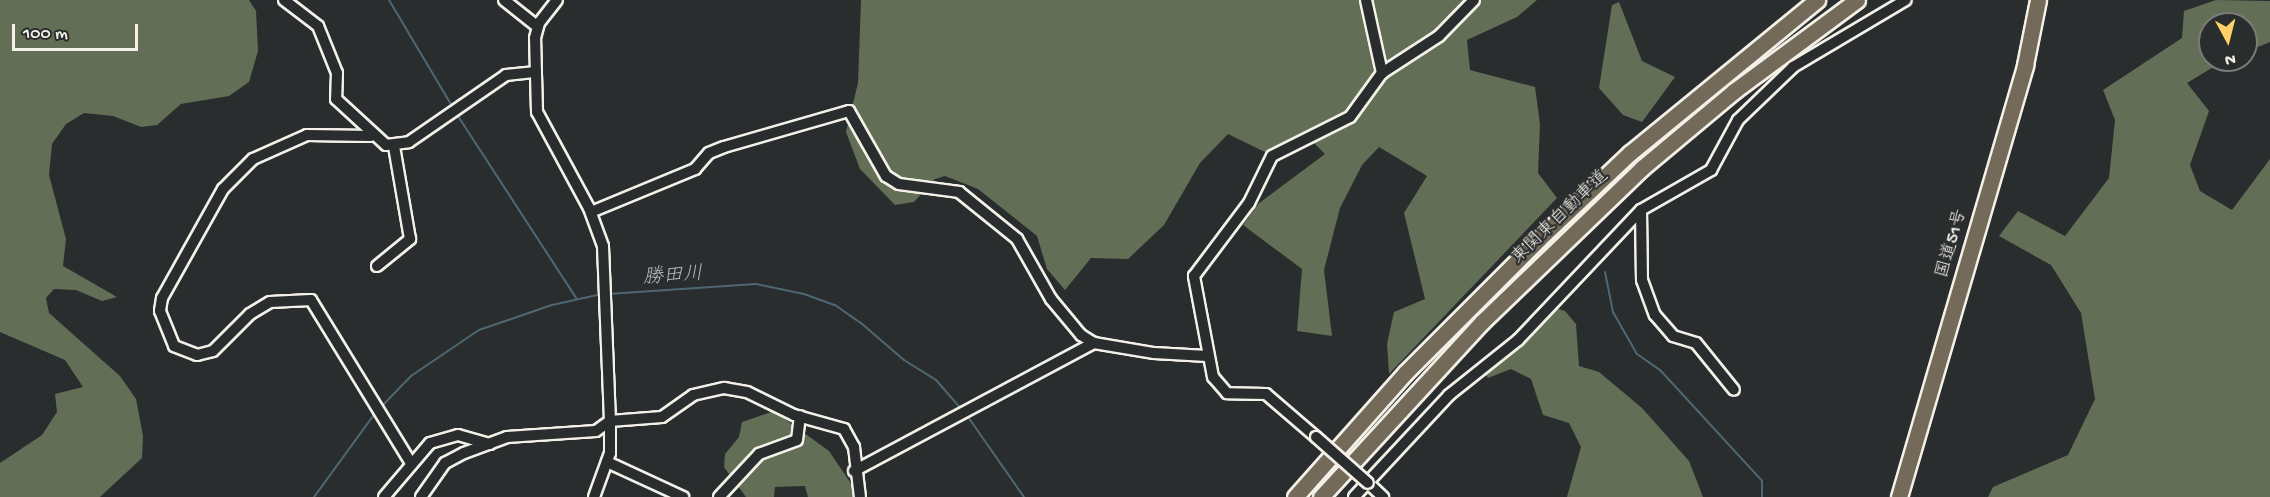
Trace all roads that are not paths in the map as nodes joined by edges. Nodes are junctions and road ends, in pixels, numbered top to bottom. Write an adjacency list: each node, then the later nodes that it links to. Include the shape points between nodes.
1 (284, 0): 13 (street, via 318,26 337,73 336,99)
2 (504, 0): 10 (street)
3 (557, 0): 10 (street)
4 (1366, 0): 12 (street)
5 (1474, 0): 12 (street, via 1439,36)
6 (1817, 0): 34 (highway, 東関東自動車道, via 1630,153 1540,238 1405,374)
7 (1857, 0): 35 (highway, 東関東自動車道, via 1734,91 1642,168 1531,273)
8 (1906, 0): 15 (street, via 1793,67 1738,120 1711,170)
9 (2038, 0): 38 (highway, 国道51号, via 2025,65)
10 (538, 27): 11 (street)
11 (536, 72): 14 (street, via 506,75 409,142); 16 (street, via 542,127)
12 (1382, 73): 19 (street, via 1350,117 1272,156 1249,203 1204,258 1194,276 1194,288 1207,334)
13 (371, 136): 14 (street); 25 (street, via 307,135 253,159 223,189 162,298 160,311 174,346 197,355 213,351 250,314 270,302 311,300)
14 (394, 146): 17 (street, via 410,239)
15 (1641, 210): 20 (street, via 1642,280 1655,315 1673,336 1696,343); 27 (street, via 1518,340 1449,395)
16 (591, 212): 18 (street, via 695,169 709,153 724,147 849,111 886,176 899,184 959,192 1017,239 1065,320); 22 (street, via 603,246)
17 (377, 266)
18 (1094, 343): 19 (street); 26 (street)
19 (1207, 356): 27 (street, bridge, via 1213,378 1227,393 1266,394)
20 (1734, 390)
21 (800, 416): 22 (street, via 747,393 724,388 693,395 662,417); 26 (street, via 844,429 854,447); 32 (street, via 797,440 759,454)
22 (610, 421): 23 (street, via 596,432 507,437); 24 (street)
23 (490, 444): 25 (street, via 474,437 444,437 430,443); 29 (street, via 445,463)
24 (607, 462): 30 (street); 31 (street)
25 (411, 463): 28 (street)
26 (854, 471): 33 (street)
27 (1368, 483): 36 (street); 37 (street)
28 (384, 497)
29 (421, 497)
30 (594, 497)
31 (683, 497)
32 (719, 497)
33 (860, 497)
34 (1295, 497)
35 (1321, 497)
36 (1354, 497)
37 (1383, 497)
38 (1899, 497)

